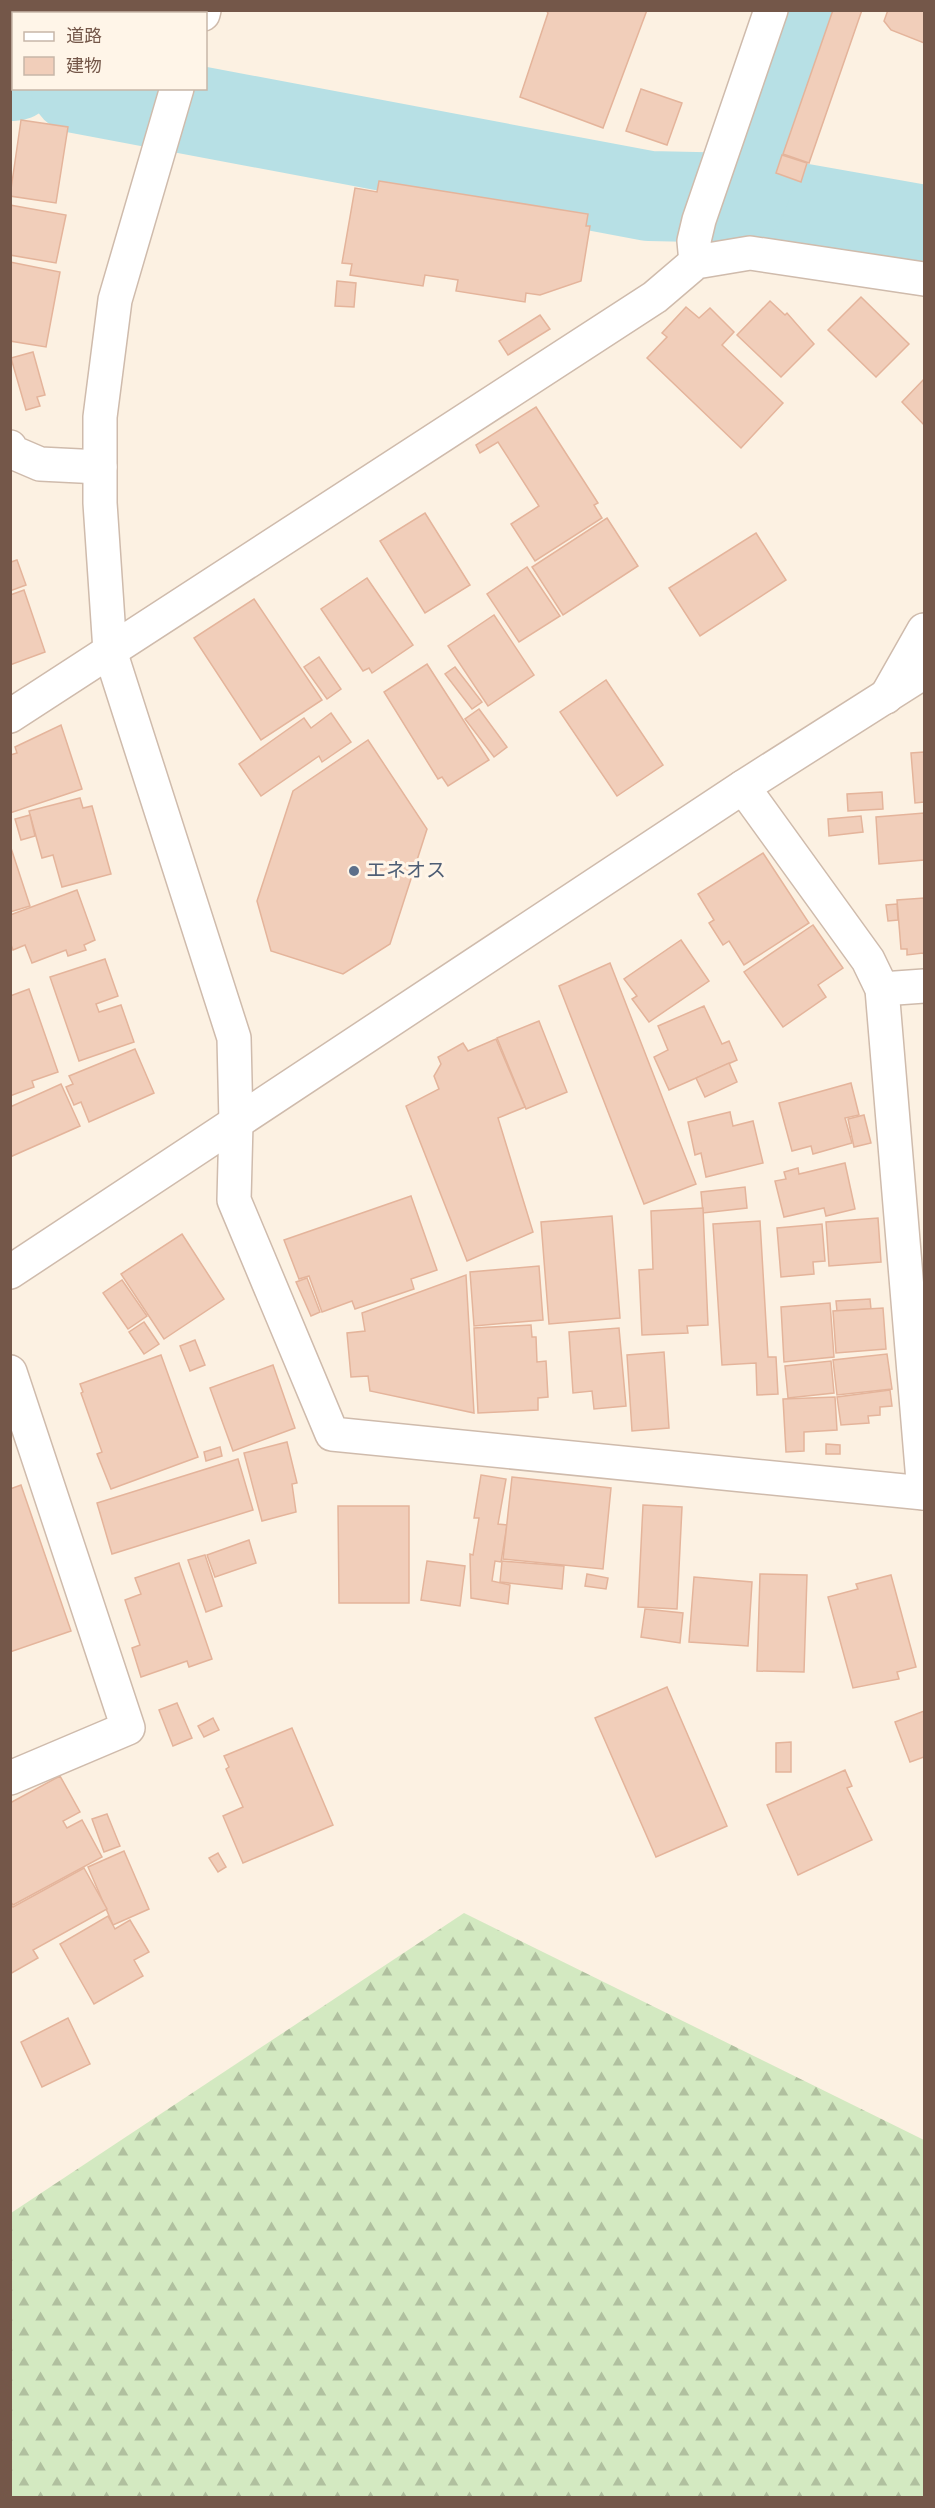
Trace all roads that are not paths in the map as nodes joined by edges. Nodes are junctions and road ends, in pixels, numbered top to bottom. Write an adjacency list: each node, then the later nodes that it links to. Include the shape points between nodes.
1 (771, 10): 3 (street, via 699,220 694,241)
2 (176, 90): 6 (street, via 115,300 100,417)
3 (696, 262): 4 (street, via 750,253); 8 (street, via 655,297)
4 (924, 279)
5 (10, 447): 6 (street, via 12,452 40,465)
6 (100, 467): 8 (street)
7 (924, 630): 10 (street)
8 (110, 651): 11 (street); 15 (street, via 234,1038)
9 (924, 672): 10 (street)
10 (886, 697): 12 (street)
11 (10, 716)
12 (743, 787): 14 (street, via 868,960); 15 (street)
13 (924, 986): 14 (street)
14 (882, 990): 18 (street)
15 (236, 1123): 16 (street); 18 (street, via 234,1200 332,1434)
16 (10, 1272)
17 (10, 1372): 19 (street, via 128,1728)
18 (924, 1493)
19 (10, 1778)

